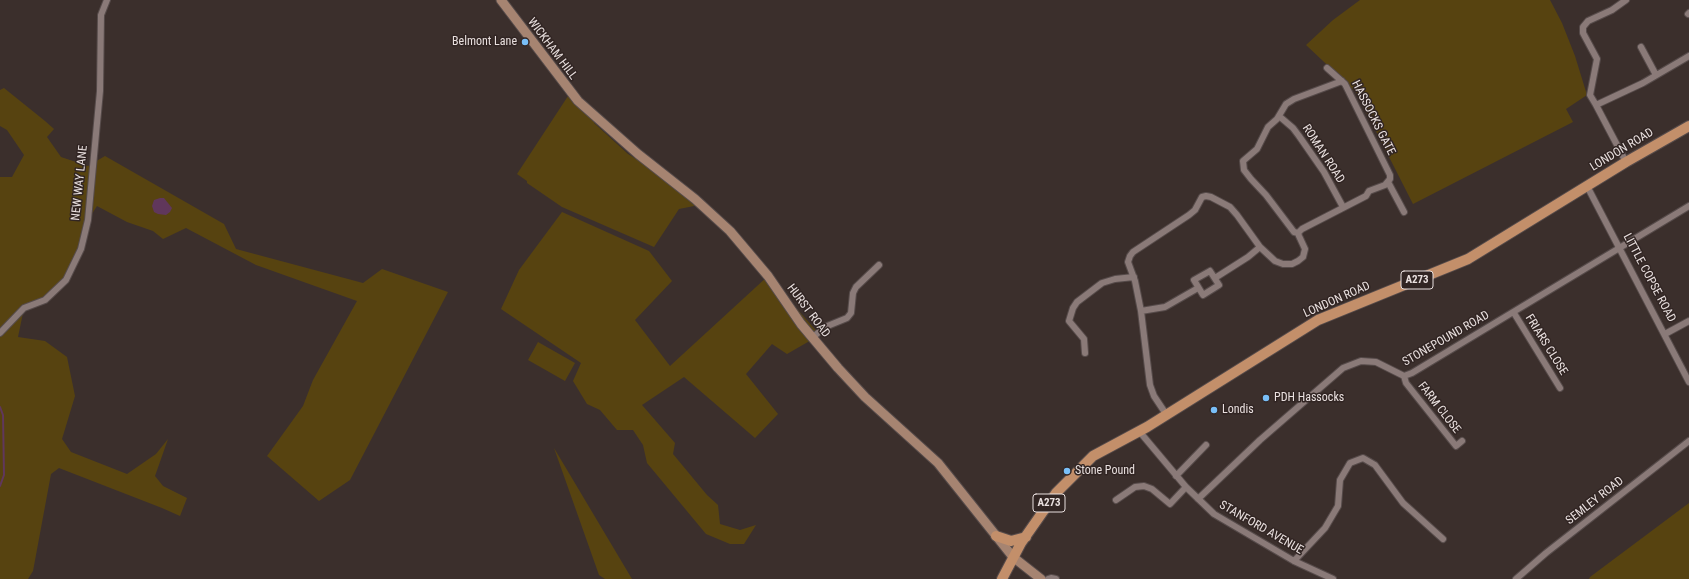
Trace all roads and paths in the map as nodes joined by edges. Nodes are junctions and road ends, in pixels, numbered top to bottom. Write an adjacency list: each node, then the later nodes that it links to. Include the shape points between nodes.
1 (106, 0): 29 (street, NEW WAY LANE, via 101,15 100,91 88,220 81,249 66,280 45,300 24,308)
2 (501, 0): 9 (main road, WICKHAM HILL)
3 (1626, 0): 10 (street, via 1588,21 1583,27 1583,33 1597,59 1590,95)
4 (1641, 47): 7 (street)
5 (1689, 56): 7 (street)
6 (1328, 68): 8 (street, HASSOCKS GATE)
7 (1656, 75): 10 (street)
8 (1342, 81): 11 (street, via 1294,99 1286,104); 14 (street, HASSOCKS GATE, via 1390,175)
9 (570, 93): 31 (main road, HURST ROAD, via 730,231 754,258)
10 (1596, 105): 13 (street)
11 (1279, 116): 17 (street, ROMAN ROAD, via 1300,136); 19 (street, via 1268,127 1257,149 1243,160 1242,164 1286,223)
12 (1689, 126): 13 (main road, LONDON ROAD / A273)
13 (1626, 162): 15 (main road, LONDON ROAD / A273)
14 (1388, 182): 17 (street); 18 (street, HASSOCKS GATE)
15 (1587, 186): 21 (street, LITTLE COPSE ROAD); 36 (main road, LONDON ROAD / A273, via 1468,259 1318,320)
16 (1689, 206): 21 (street, STONEPOUND ROAD)
17 (1343, 207): 19 (street, via 1313,222)
18 (1404, 212)
19 (1298, 233): 20 (street, via 1305,249 1303,257 1292,264 1275,261)
20 (1260, 247): 23 (street, via 1230,207 1206,196 1189,215 1133,252 1128,262); 24 (street)
21 (1620, 248): 27 (street, STONEPOUND ROAD); 30 (street, LITTLE COPSE ROAD)
22 (879, 265): 31 (street, via 856,287 847,318 825,327)
23 (1134, 277): 26 (street); 32 (street, via 1102,283 1073,308 1069,321 1084,339)
24 (1214, 278): 25 (street, via 1219,285 1203,295); 25 (street, via 1210,270 1194,280)
25 (1198, 288): 26 (street, via 1165,307)
26 (1140, 311): 36 (street, via 1150,385)
27 (1514, 313): 33 (street, STONEPOUND ROAD); 35 (street, FRIARS CLOSE)
28 (1689, 320): 30 (street)
29 (0, 333)
30 (1665, 334): 34 (street, LITTLE COPSE ROAD)
31 (812, 338): 45 (main road, HURST ROAD, via 865,396 938,463)
32 (1085, 353)
33 (1404, 376): 38 (street, FARM CLOSE, via 1406,383 1456,446); 43 (street, STONEPOUND ROAD, via 1376,362 1361,361 1343,368 1260,440)
34 (1689, 382)
35 (1560, 388)
36 (1166, 414): 37 (main road, LONDON ROAD / A273)
37 (1139, 431): 41 (street, STANFORD AVENUE); 46 (main road, LONDON ROAD / A273, via 1093,456 1056,493)
38 (1462, 441)
39 (1689, 441): 55 (street, SEMLEY ROAD)
40 (1206, 445): 41 (street)
41 (1176, 476): 42 (street, STANFORD AVENUE)
42 (1186, 487): 43 (street, STANFORD AVENUE); 44 (street, via 1170,504 1152,489 1144,486 1136,487)
43 (1198, 499): 49 (street, STANFORD AVENUE, via 1214,514)
44 (1116, 500)
45 (996, 536): 46 (main road, via 1011,541); 48 (main road, HURST ROAD)
46 (1026, 537): 48 (main road, LONDON ROAD / A273)
47 (1443, 539): 49 (street, via 1403,503 1375,465 1363,458 1350,463 1340,480 1338,506 1325,528)
48 (1013, 557): 50 (main road, A273); 51 (main road, HURST ROAD)
49 (1294, 561): 54 (street, STANFORD AVENUE)
50 (1002, 579)
51 (1041, 579)
52 (1048, 579): 53 (street)
53 (1056, 579)
54 (1333, 579)
55 (1516, 579)

